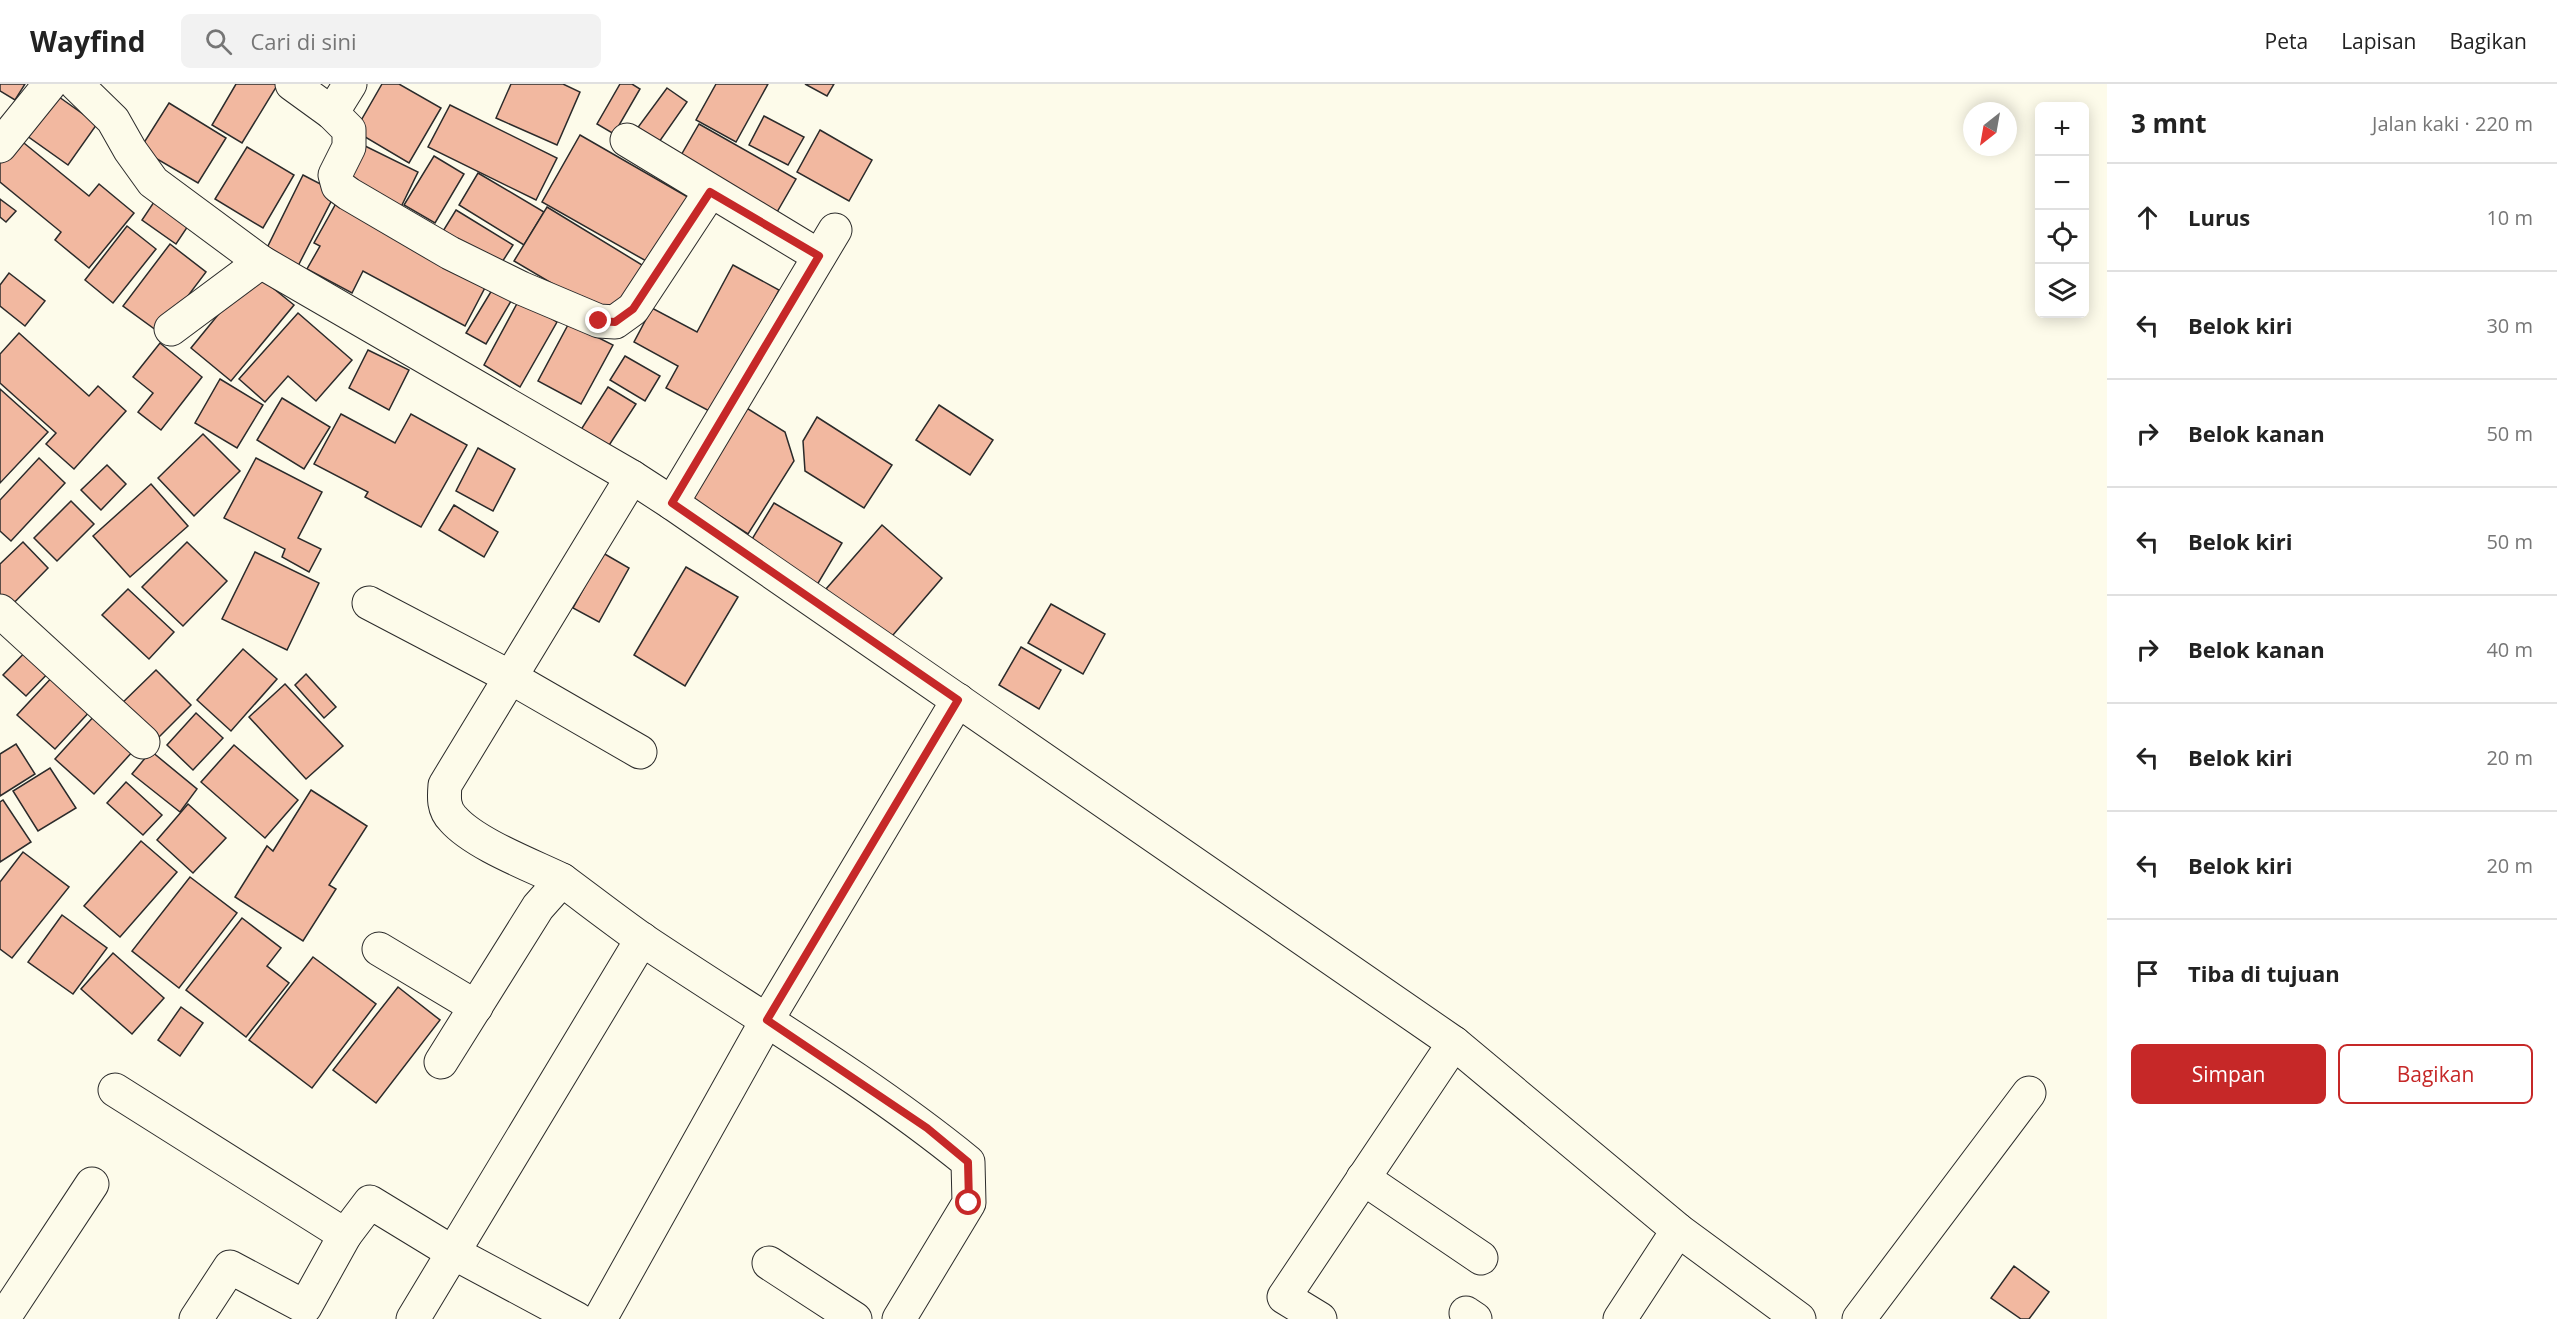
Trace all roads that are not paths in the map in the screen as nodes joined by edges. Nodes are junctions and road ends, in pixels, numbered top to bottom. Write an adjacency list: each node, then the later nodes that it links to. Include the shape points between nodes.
1 (50, 84): 7 (street)
2 (76, 84): 9 (street, via 113,120 153,182)
3 (291, 84): 5 (street)
4 (350, 84): 5 (street)
5 (332, 113): 8 (street, via 349,130 349,147 335,176 338,186 450,253 521,288 608,323 633,309)
6 (627, 140): 8 (street)
7 (0, 146)
8 (710, 192): 12 (street, via 827,243)
9 (261, 262): 10 (street); 11 (street)
10 (171, 329)
11 (632, 477): 12 (street); 15 (street)
12 (672, 503): 16 (street)
13 (369, 603): 15 (street)
14 (0, 611): 17 (street)
15 (510, 677): 18 (street); 19 (street, via 445,785 443,801 451,818 470,835)
16 (958, 700): 23 (street); 24 (street)
17 (143, 742)
18 (640, 753)
19 (562, 880): 20 (street); 22 (street, via 538,907)
20 (642, 939): 23 (street); 32 (street)
21 (379, 949): 22 (street)
22 (476, 1007): 25 (street)
23 (767, 1020): 39 (street); 41 (street, via 927,1128 968,1162 969,1203)
24 (1454, 1043): 28 (street); 30 (street)
25 (441, 1062)
26 (115, 1090): 31 (street)
27 (2029, 1093): 45 (street)
28 (1363, 1178): 33 (street); 42 (street, via 1284,1297)
29 (92, 1184): 35 (street)
30 (1678, 1230): 43 (street); 44 (street)
31 (345, 1234): 32 (street, via 370,1202); 36 (street, via 305,1307 230,1267)
32 (452, 1252): 37 (street); 38 (street)
33 (1481, 1258)
34 (769, 1263): 40 (street)
35 (13, 1316)
36 (196, 1319)
37 (413, 1319)
38 (577, 1319)
39 (600, 1319)
40 (855, 1319)
41 (899, 1319)
42 (1320, 1319)
43 (1620, 1319)
44 (1799, 1319)
45 (1858, 1319)

